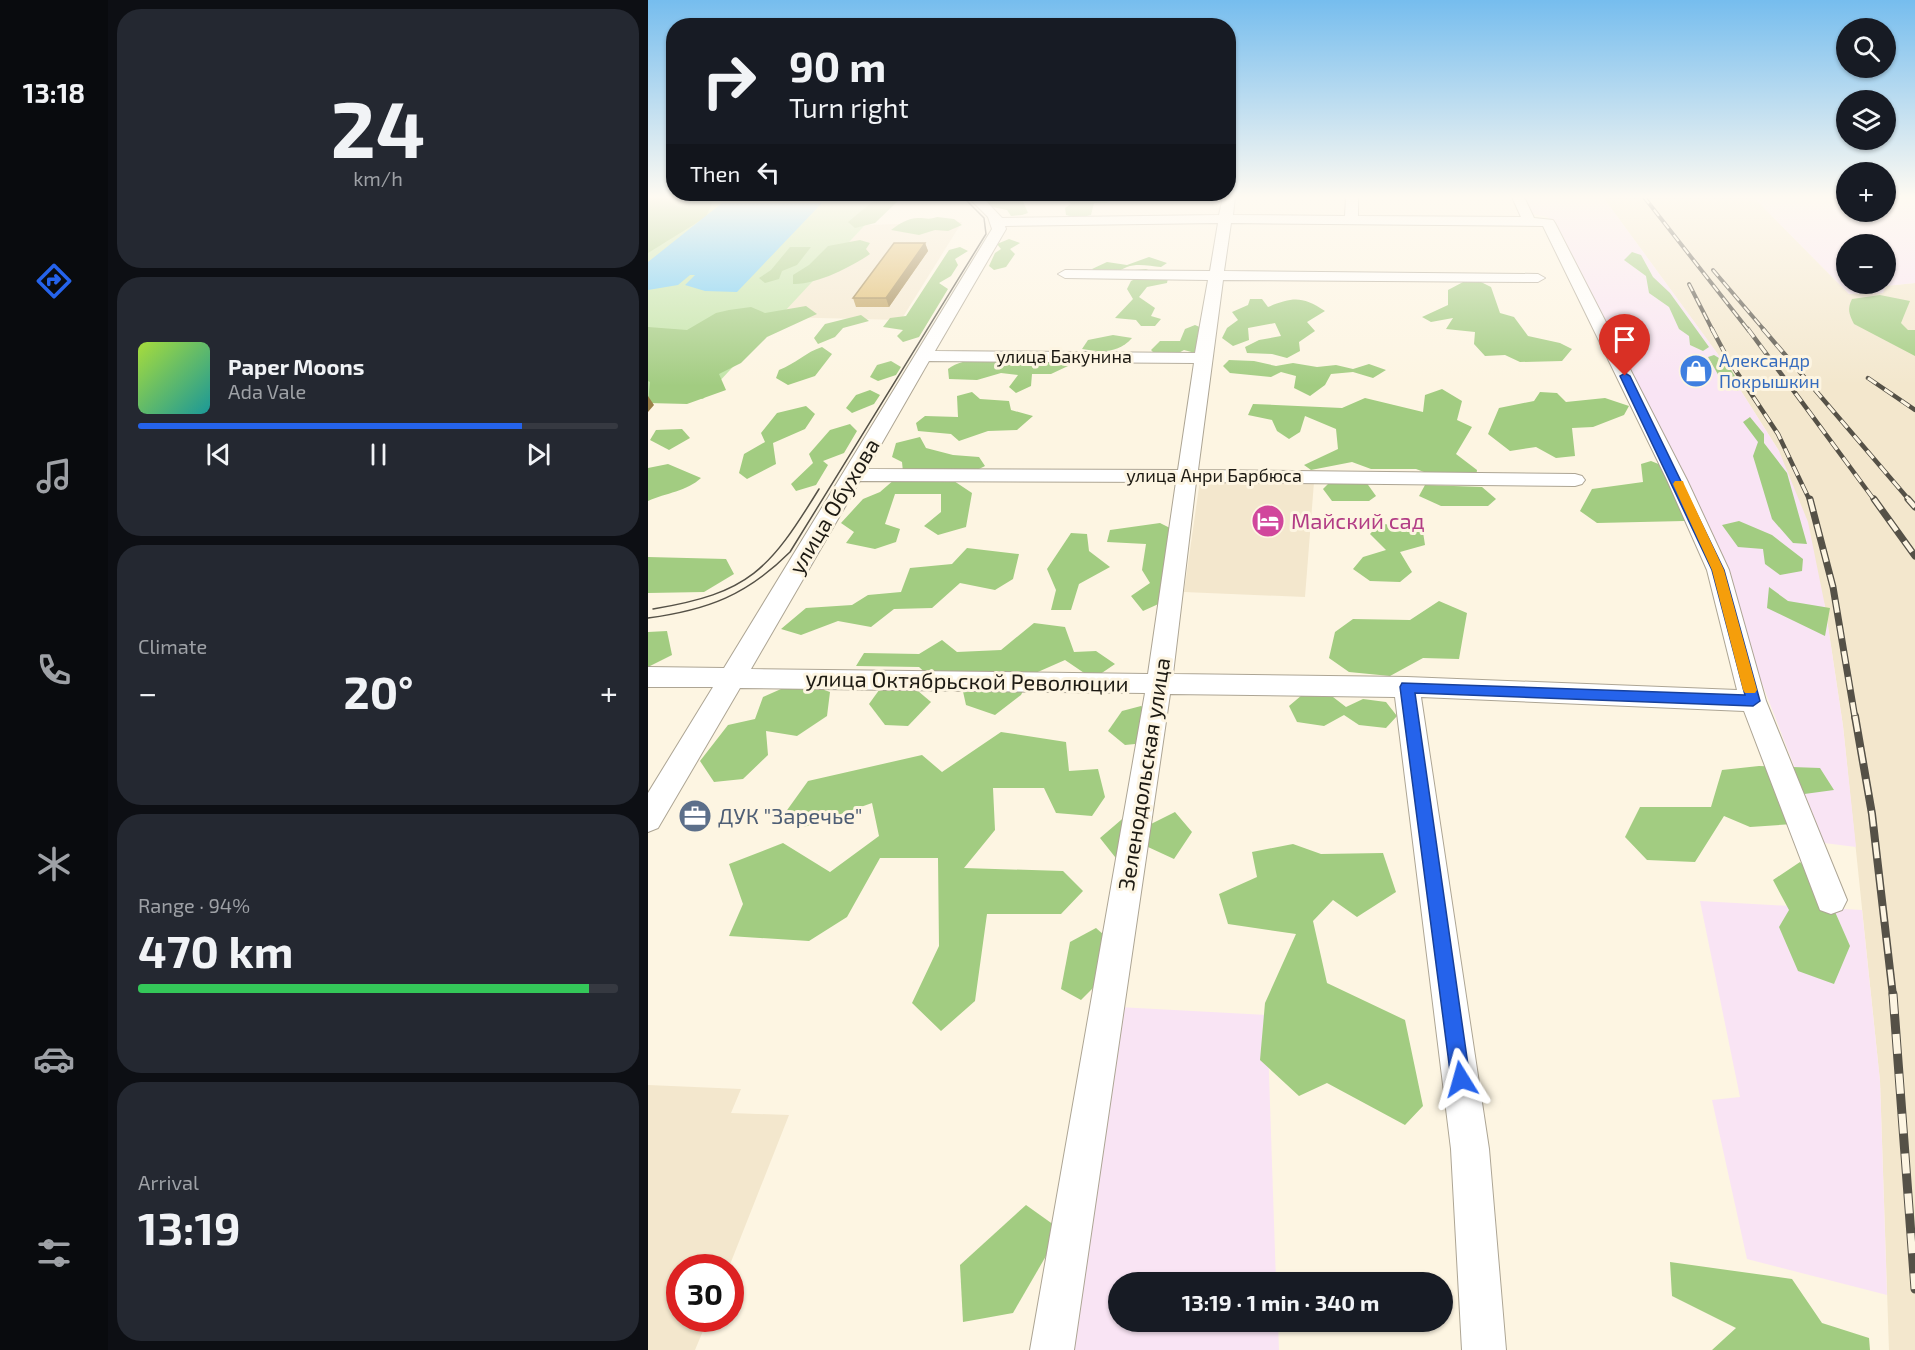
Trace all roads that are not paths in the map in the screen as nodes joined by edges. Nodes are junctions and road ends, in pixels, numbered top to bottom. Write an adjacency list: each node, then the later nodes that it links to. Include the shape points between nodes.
1 (981, 260): 7 (street, улица Обухова)
2 (1218, 260): 5 (street, Зеленодольская улица)
3 (1566, 260): 16 (street, via 1718,570)
4 (1065, 274): 5 (street)
5 (1215, 275): 6 (street); 8 (street, Зеленодольская улица)
6 (1538, 278)
7 (926, 356): 8 (street, улица Бакунина); 9 (street, улица Обухова)
8 (1203, 358): 10 (street, Зеленодольская улица)
9 (853, 475): 10 (street, улица Анри Барбюса); 13 (street, улица Обухова)
10 (1186, 476): 11 (street, улица Анри Барбюса); 14 (street, Зеленодольская улица)
11 (1575, 480)
12 (648, 677): 13 (street, улица Октябрьской Революции)
13 (731, 678): 14 (street, улица Октябрьской Революции); 17 (street, улица Обухова)
14 (1159, 684): 15 (street, улица Октябрьской Революции); 19 (street, Зеленодольская улица)
15 (1407, 687): 16 (street, улица Октябрьской Революции); 20 (street, via 1470,1149)
16 (1753, 701): 18 (street)
17 (648, 819)
18 (1831, 900)
19 (1052, 1350)
20 (1484, 1350)

